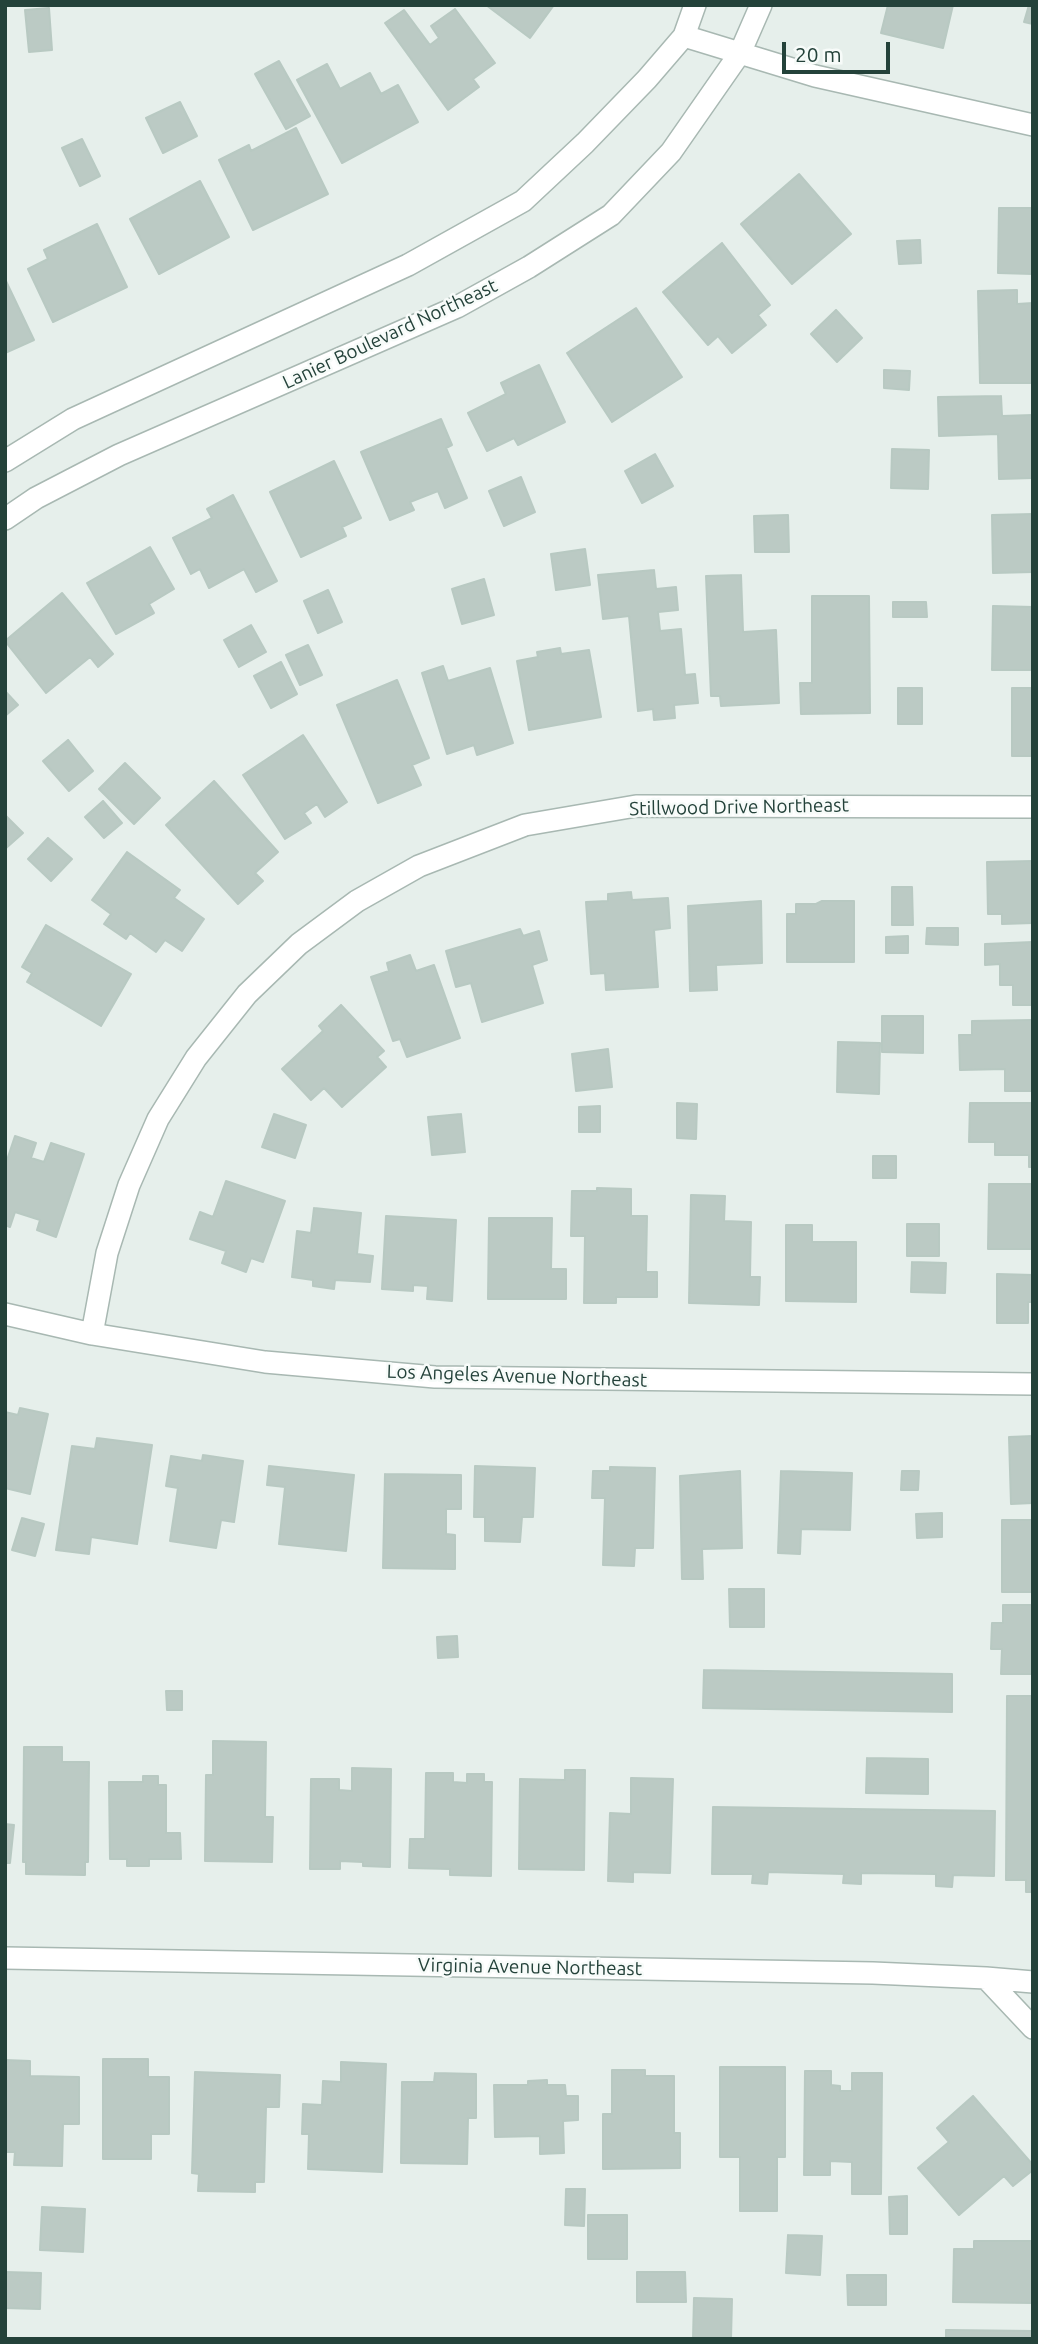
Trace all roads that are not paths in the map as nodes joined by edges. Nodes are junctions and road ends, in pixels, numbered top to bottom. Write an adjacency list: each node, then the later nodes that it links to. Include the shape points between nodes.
1 (695, 5): 3 (street)
2 (761, 5): 4 (street, Lanier Boulevard Northeast)
3 (684, 36): 4 (street); 6 (street, via 585,143 523,201 408,265 73,419)
4 (740, 53): 5 (street, via 816,76); 7 (street, Lanier Boulevard Northeast, via 671,152 611,215 529,267 420,324 118,455)
5 (1033, 125)
6 (5, 461)
7 (5, 519)
8 (1033, 807): 10 (street, Stillwood Drive Northeast, via 636,806 525,825 419,866 357,901 299,944 247,994 196,1058 158,1119 129,1185 107,1253)
9 (5, 1314): 10 (street, Los Angeles Avenue Northeast)
10 (92, 1334): 11 (street, Los Angeles Avenue Northeast, via 265,1362 435,1377)
11 (1033, 1384)
12 (5, 1958): 13 (street, Virginia Avenue Northeast)
13 (986, 1978): 14 (street, Virginia Avenue Northeast); 15 (street)
14 (1033, 1982)
15 (1033, 2028)

